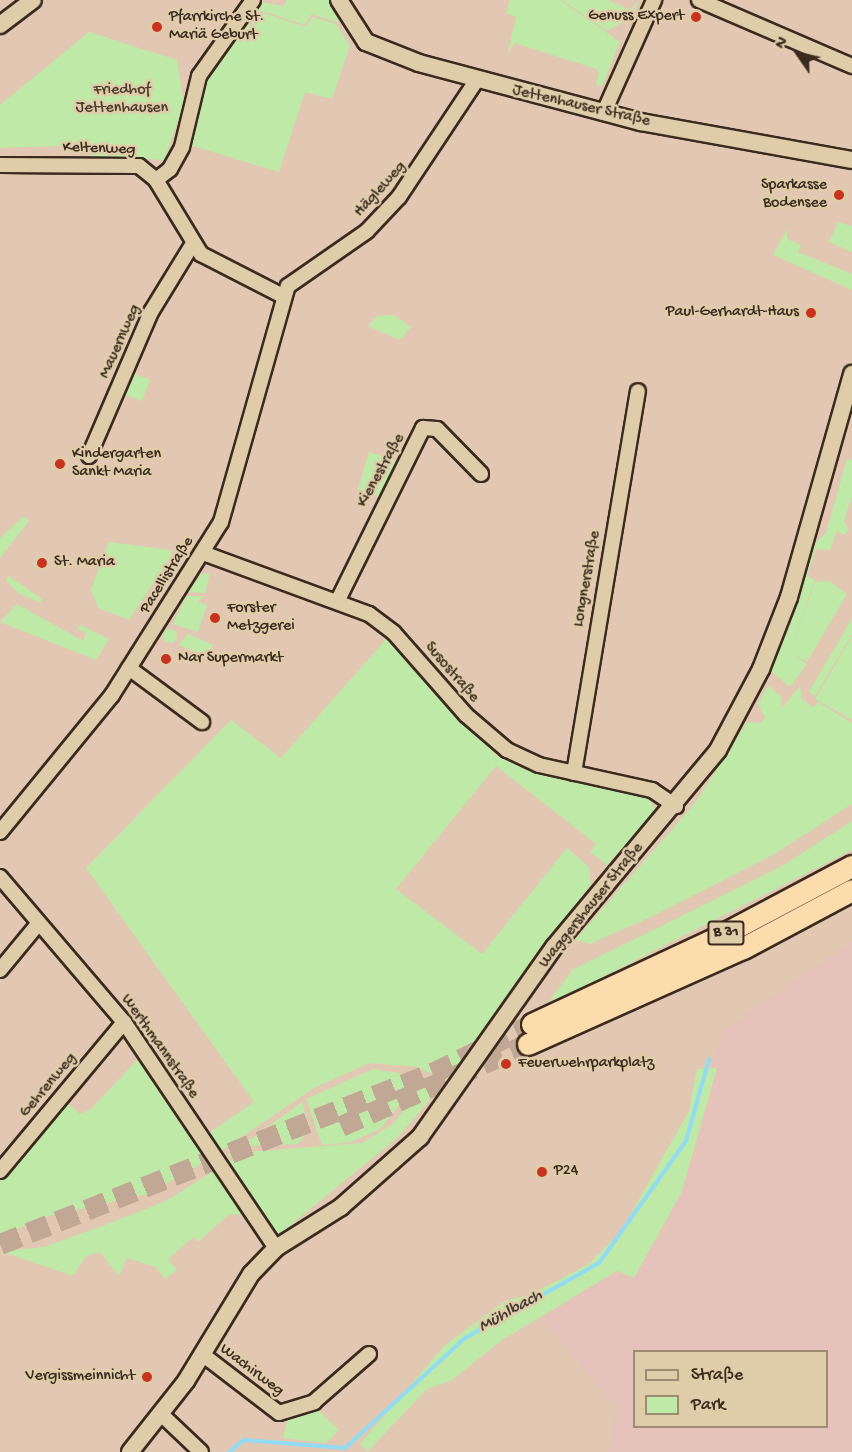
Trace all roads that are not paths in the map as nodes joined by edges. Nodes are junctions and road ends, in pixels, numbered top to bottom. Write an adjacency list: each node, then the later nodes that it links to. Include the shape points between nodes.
1 (33, 0): 6 (street)
2 (253, 0): 12 (street, via 198,76 182,147 170,169)
3 (339, 0): 8 (street, Jettenhauser Straße, via 366,42)
4 (654, 0): 9 (street)
5 (699, 0): 7 (street)
6 (0, 25)
7 (852, 66)
8 (476, 81): 9 (street, Jettenhauser Straße); 14 (street, Hägleweg, via 399,197 367,231 288,286)
9 (604, 112): 10 (street, Jettenhauser Straße)
10 (852, 160)
11 (0, 165): 12 (street, Keltenweg, via 120,164 139,166)
12 (156, 180): 13 (street)
13 (192, 245): 14 (street); 17 (street, Mauernweg, via 151,312)
14 (283, 296): 19 (street, Pacellistraße, via 221,522)
15 (852, 374): 24 (street, Waggershauser Straße, via 789,597 761,669 718,750)
16 (638, 391): 23 (street, Longnerstraße)
17 (89, 456)
18 (481, 474): 20 (street, Kienestraße, via 437,429 423,428)
19 (203, 553): 20 (street, Susostraße); 21 (street, Pacellistraße)
20 (338, 600): 23 (street, Susostraße, via 394,633 494,742 539,765)
21 (129, 668): 22 (street); 25 (street, Pacellistraße)
22 (202, 722)
23 (574, 773): 24 (street, Susostraße, via 652,790)
24 (676, 807): 33 (street, Waggershauser Straße, via 554,947 420,1137 341,1207)
25 (0, 832)
26 (852, 866): 28 (highway, B 31, via 530,1034 743,948)
27 (0, 877): 29 (street, Werthmannstraße)
28 (852, 890)
29 (38, 924): 30 (street); 31 (street, Werthmannstraße)
30 (0, 970)
31 (124, 1022): 32 (street, Gehrenweg); 33 (street, Werthmannstraße)
32 (0, 1171)
33 (276, 1248): 34 (street, Waggershauser Straße, via 233,1298)
34 (202, 1354): 35 (street, Wachirweg, via 279,1413 314,1402); 36 (street, Waggershauser Straße)
35 (369, 1354)
36 (161, 1414): 37 (street, Waggershauser Straße); 38 (street)
37 (130, 1452)
38 (201, 1452)

